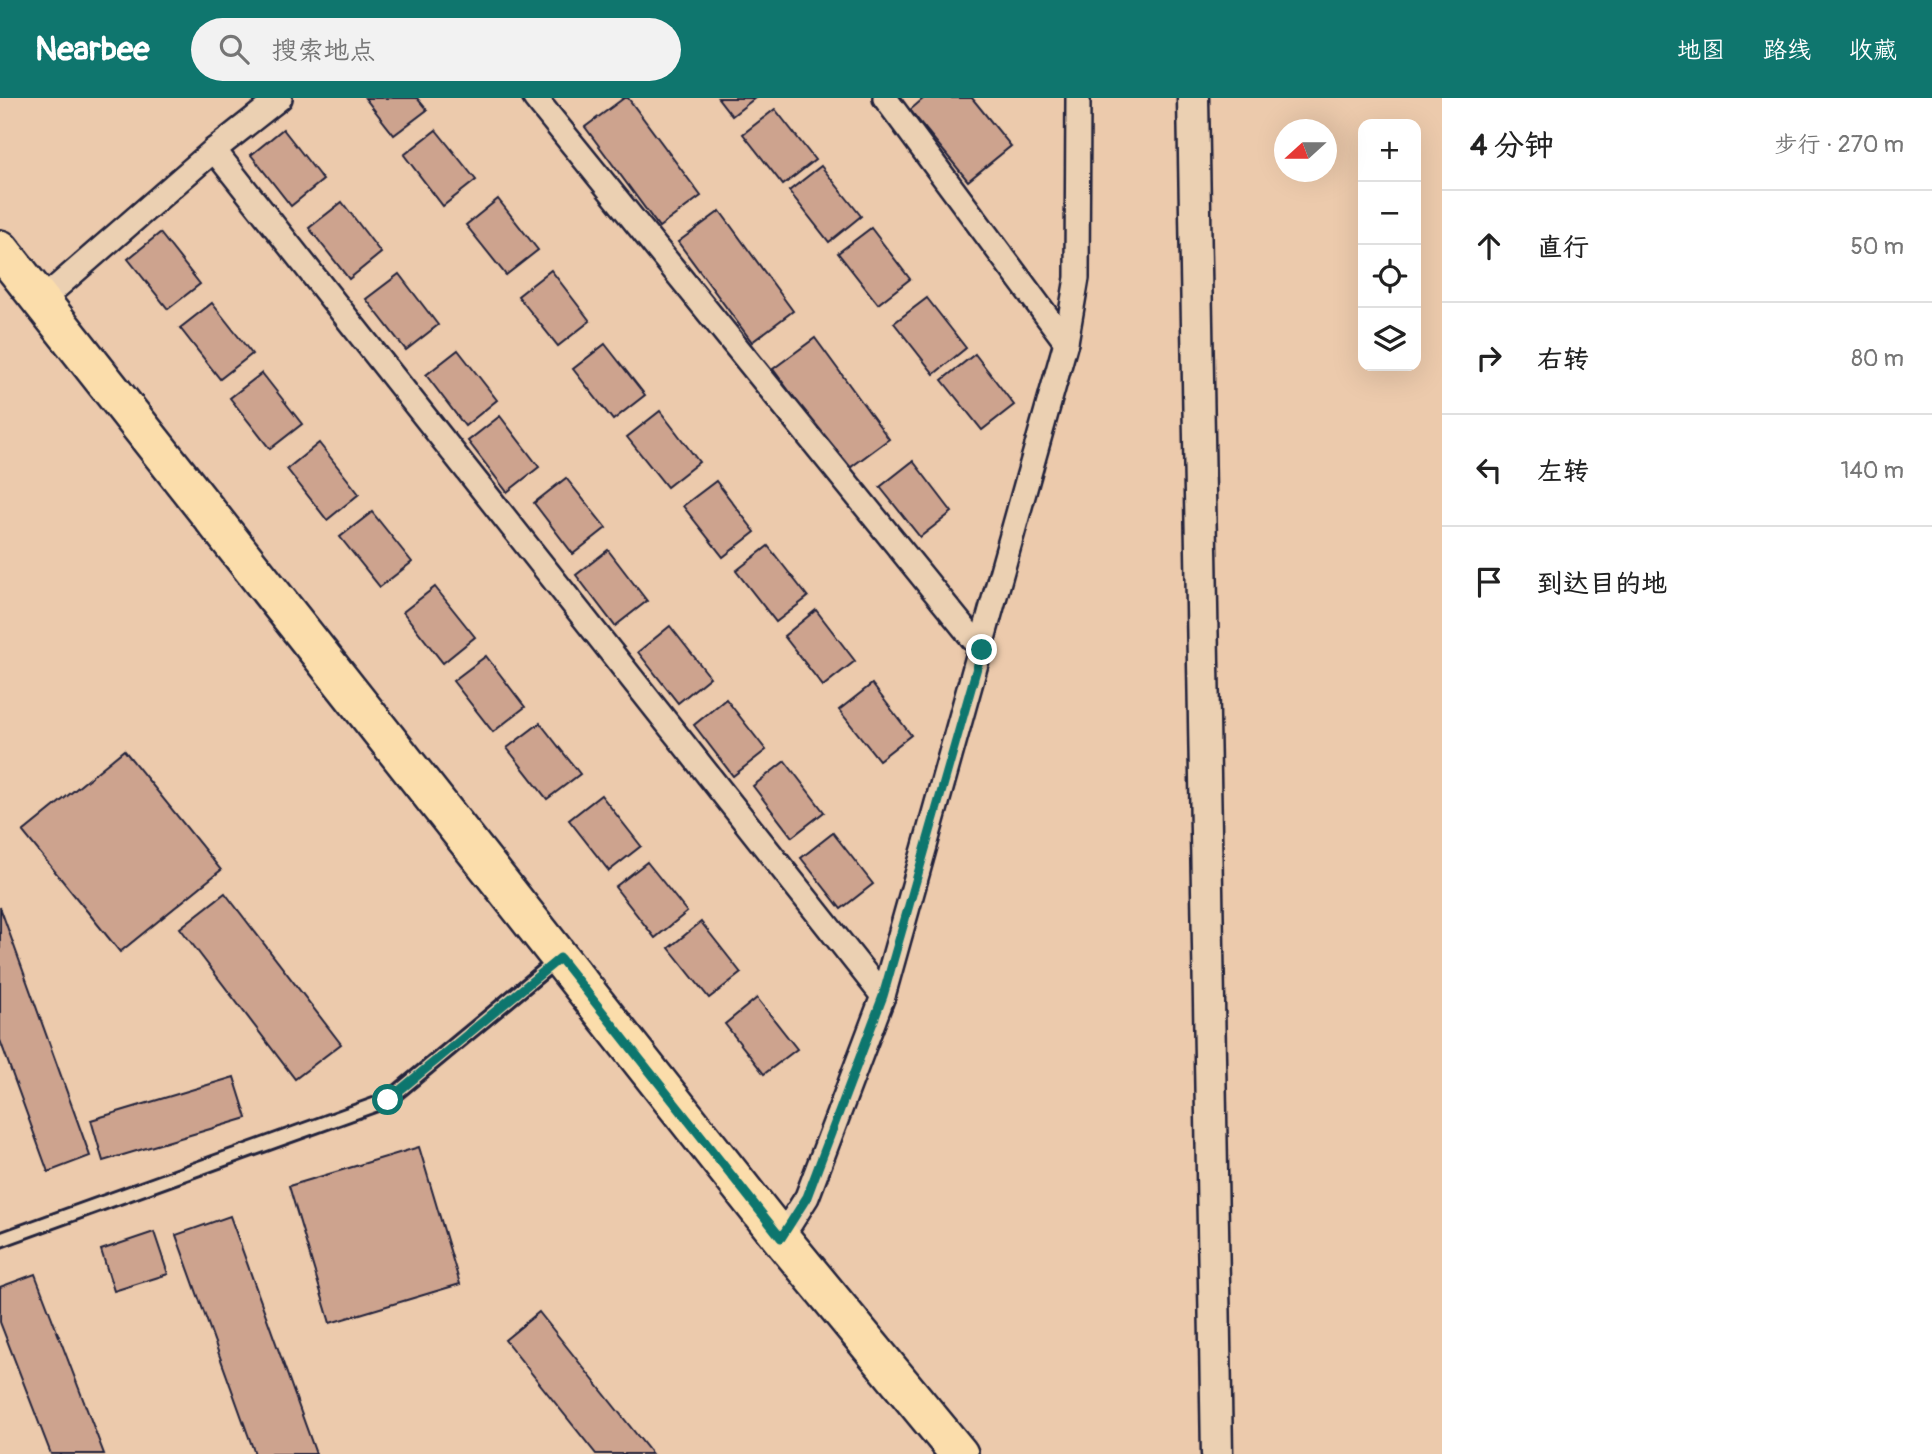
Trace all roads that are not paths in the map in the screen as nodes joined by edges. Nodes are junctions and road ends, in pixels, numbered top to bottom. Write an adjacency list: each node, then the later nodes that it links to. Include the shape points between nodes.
1 (280, 98): 6 (street)
2 (535, 98): 10 (street)
3 (885, 98): 9 (street)
4 (1078, 98): 9 (street, via 1077,278)
5 (1192, 98): 16 (street)
6 (214, 150): 8 (street); 12 (street)
7 (0, 249): 8 (main road)
8 (42, 300): 11 (main road)
9 (1066, 342): 10 (street)
10 (982, 650): 12 (street)
11 (560, 958): 13 (main road); 14 (lane, via 388,1100)
12 (883, 996): 13 (street, via 807,1197)
13 (781, 1238): 15 (main road)
14 (0, 1240)
15 (959, 1454)
16 (1217, 1454)

